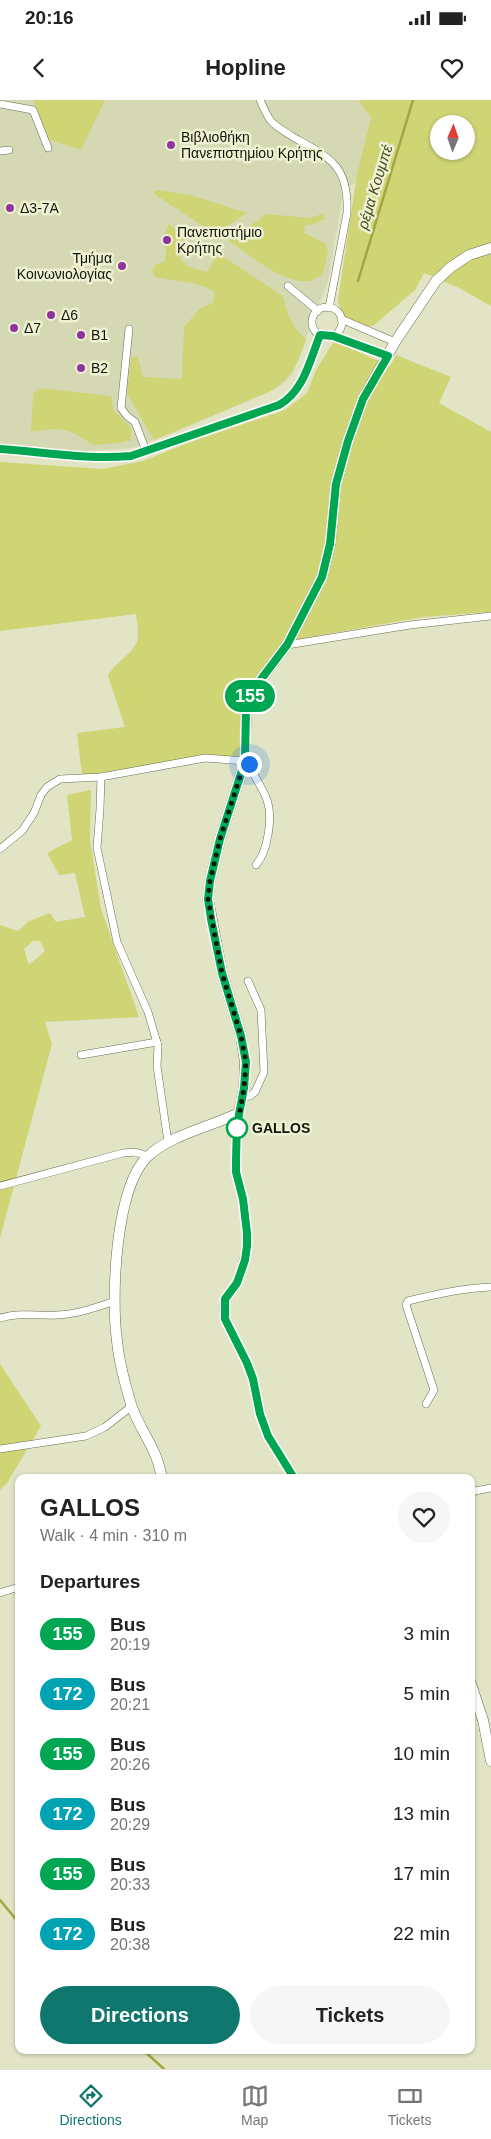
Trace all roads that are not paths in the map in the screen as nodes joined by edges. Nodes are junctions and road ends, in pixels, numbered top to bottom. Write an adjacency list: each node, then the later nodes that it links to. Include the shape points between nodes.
1 (260, 100): 8 (street, via 271,121 323,154 344,178 347,213)
2 (0, 104): 3 (street, via 33,110)
3 (48, 148)
4 (9, 150): 5 (street)
5 (0, 151)
6 (491, 248): 14 (street, via 469,255 451,266 432,287)
7 (288, 286): 9 (street)
8 (329, 308): 9 (street); 10 (street, via 335,310)
9 (318, 311): 12 (street, via 312,324)
10 (341, 319): 13 (street, via 339,330); 14 (street)
11 (129, 329): 17 (street, via 121,408 135,422)
12 (320, 335): 13 (street); 17 (street, via 306,373 291,398)
13 (333, 336): 15 (street)
14 (395, 342): 15 (street)
15 (388, 356): 19 (street, via 363,399 348,441 336,484 330,544 322,577)
16 (0, 449): 17 (street, via 109,458)
17 (146, 451)
18 (491, 616): 19 (street, via 410,624)
19 (287, 645): 20 (street, via 248,700)
20 (245, 761): 21 (street, via 205,758); 23 (street, via 267,800 269,811 265,849); 27 (street, via 220,839 208,899 222,973 246,1062)
21 (101, 777): 22 (street, via 54,782 40,795 22,832); 25 (street, via 97,848 104,886 118,942 148,1012)
22 (0, 849)
23 (256, 865)
24 (248, 981): 27 (street, via 261,1010 264,1072 255,1092)
25 (157, 1042): 26 (street); 29 (street, via 157,1066)
26 (81, 1055)
27 (242, 1097): 28 (street)
28 (239, 1113): 29 (street); 39 (street, via 236,1172 243,1199 247,1246 237,1283 225,1299 225,1319 250,1371 268,1436)
29 (168, 1142): 30 (street)
30 (148, 1157): 31 (street, via 143,1153 123,1152); 33 (street, via 138,1168 127,1197 118,1243)
31 (0, 1186)
32 (491, 1287): 35 (street, via 469,1288 408,1301 406,1305 434,1390)
33 (115, 1301): 34 (street, via 73,1314 16,1314); 36 (street, via 117,1341)
34 (0, 1318)
35 (426, 1404)
36 (132, 1406): 37 (street, via 105,1427 86,1436); 38 (street)
37 (0, 1449)
38 (161, 1474)
39 (292, 1474)
40 (491, 1488): 41 (street)
41 (475, 1491)
42 (15, 1588): 43 (street)
43 (0, 1593)
44 (475, 1695): 45 (street, via 484,1720)
45 (491, 1761)

